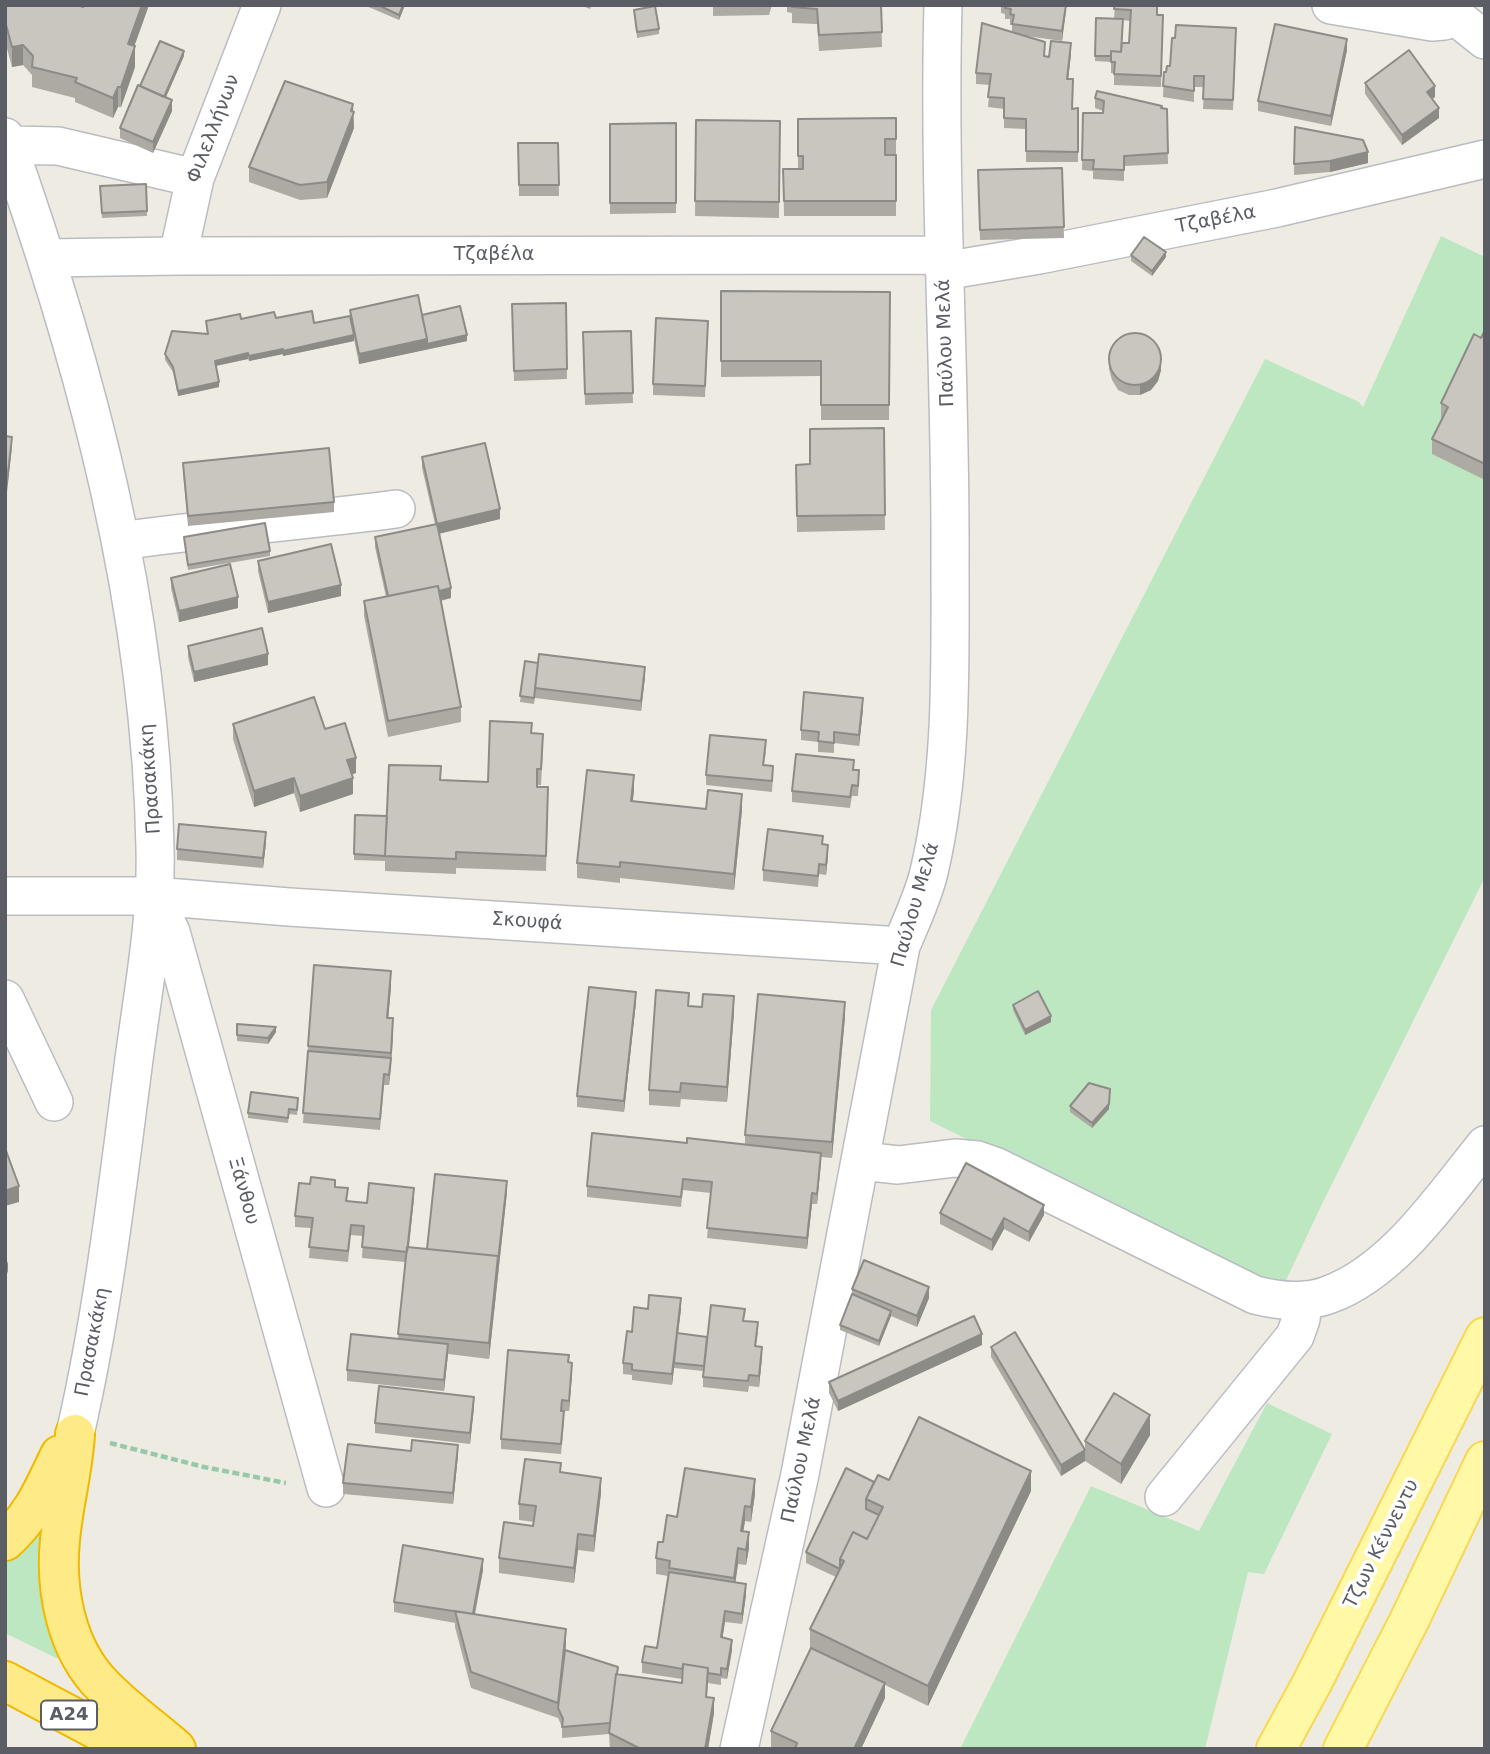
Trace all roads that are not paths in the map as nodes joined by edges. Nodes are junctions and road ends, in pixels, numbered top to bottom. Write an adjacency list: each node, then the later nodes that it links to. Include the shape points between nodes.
1 (262, 5): 8 (street, Φιλελλήνων)
2 (943, 5): 11 (street, Παύλου Μελά)
3 (1331, 5): 4 (street, via 1432,22 1444,21)
4 (1447, 10): 5 (street)
5 (1485, 40)
6 (9, 159): 8 (street, via 58,146); 10 (street, Πρασακάκη)
7 (1485, 159): 11 (street, Τζαβέλα, via 1277,208 1051,253)
8 (195, 178): 9 (street, Φιλελλήνων)
9 (178, 256): 10 (street, Τζαβέλα); 11 (street, Τζαβέλα)
10 (46, 258): 13 (street, Πρασακάκη)
11 (943, 263): 16 (street, Παύλου Μελά, via 950,520 949,720 943,798 929,875)
12 (396, 509): 13 (street)
13 (121, 541): 15 (street, Πρασακάκη, via 149,732)
14 (5, 896): 15 (street, Σκουφά)
15 (154, 896): 16 (street, Σκουφά); 23 (street, Πρασακάκη, via 100,1314); 25 (street, Ξάνθου, via 171,932)
16 (901, 946): 20 (street, Παύλου Μελά)
17 (5, 999): 18 (street)
18 (54, 1102)
19 (1485, 1145): 21 (street, via 1431,1212 1380,1264 1327,1296)
20 (862, 1161): 21 (street, via 898,1165 977,1160 1255,1295); 31 (street, Παύλου Μελά, via 800,1474)
21 (1303, 1300): 26 (street, via 1295,1336)
22 (1485, 1337): 32 (main road, Τζων Κέννεντυ)
23 (75, 1434): 27 (highway, via 29,1516); 30 (highway, via 58,1563 61,1600 74,1642 103,1686)
24 (1485, 1461): 33 (main road)
25 (326, 1488)
26 (1164, 1497)
27 (5, 1541)
28 (5, 1681): 29 (highway, Α24)
29 (133, 1749)
30 (176, 1749)
31 (738, 1749)
32 (1276, 1749)
33 (1343, 1749)

